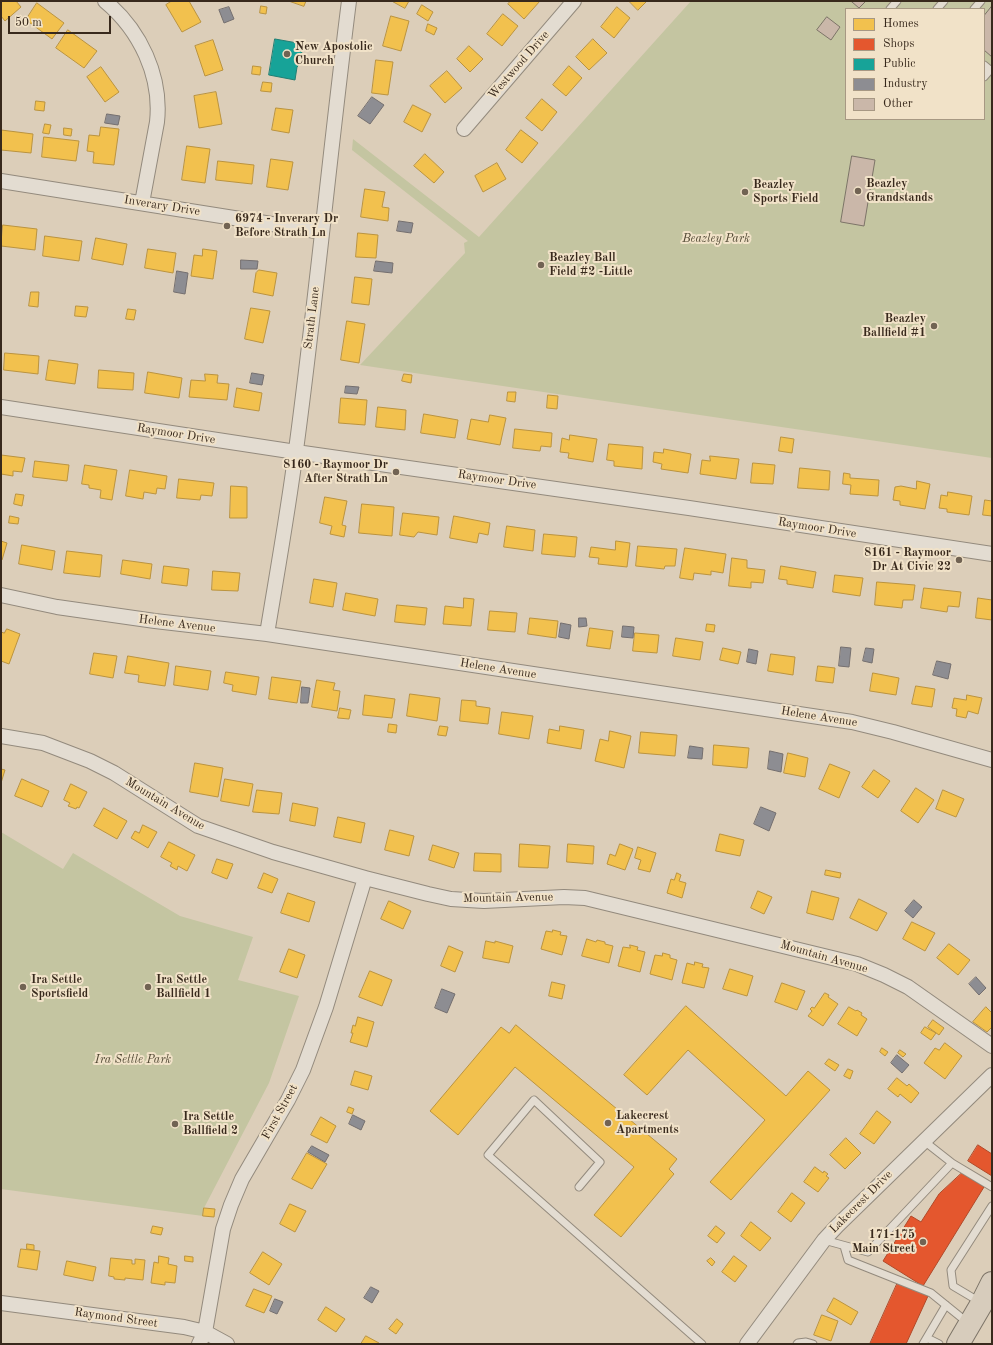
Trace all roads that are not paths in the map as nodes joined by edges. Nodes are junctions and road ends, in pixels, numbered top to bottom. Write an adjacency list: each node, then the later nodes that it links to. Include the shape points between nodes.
1 (105, 1): 8 (street, via 128,24 140,42 157,91 157,122)
2 (349, 1): 9 (street, Strath Lane)
3 (574, 1): 6 (street, Westwood Drive)
4 (985, 66): 5 (lane, via 990,70)
5 (985, 76)
6 (464, 129)
7 (1, 181): 8 (street, Inverary Drive)
8 (142, 203): 9 (street, Inverary Drive)
9 (322, 232): 11 (street, Strath Lane)
10 (1, 407): 11 (street, Raymoor Drive)
11 (296, 452): 12 (street, Raymoor Drive); 14 (street, Strath Lane)
12 (992, 554)
13 (1, 594): 14 (street, Helene Avenue, via 65,608)
14 (267, 634): 16 (street, Helene Avenue, via 852,722)
15 (1, 736): 17 (street, Mountain Avenue, via 43,743 90,761 114,773 198,826 273,852)
16 (992, 760)
17 (365, 878): 18 (street, Mountain Avenue, via 451,899 484,901 585,898 850,962 908,987); 32 (street, First Street, via 326,1007 303,1070 242,1179 231,1205 223,1230)
18 (992, 1046)
19 (992, 1075): 20 (street, Lakecrest Drive)
20 (924, 1140): 21 (lane); 25 (street, Lakecrest Drive, via 852,1209)
21 (952, 1163): 23 (lane); 26 (lane, via 868,1252)
22 (579, 1187): 35 (lane, via 600,1162 534,1100 488,1155)
23 (992, 1187)
24 (992, 1206): 29 (lane, via 951,1270 953,1286)
25 (824, 1240): 26 (lane); 36 (street, Lakecrest Drive)
26 (844, 1246): 30 (lane, via 848,1260 931,1293)
27 (992, 1283): 29 (main road)
28 (1, 1302): 32 (street, Raymond Street, via 184,1327)
29 (982, 1303): 31 (main road)
30 (946, 1305): 31 (lane); 33 (lane)
31 (970, 1324): 40 (main road)
32 (202, 1338): 34 (street, Raymond Street)
33 (925, 1341): 39 (lane)
34 (227, 1344)
35 (702, 1344)
36 (747, 1344)
37 (797, 1344): 38 (lane)
38 (813, 1344)
39 (939, 1344)
40 (958, 1344)

